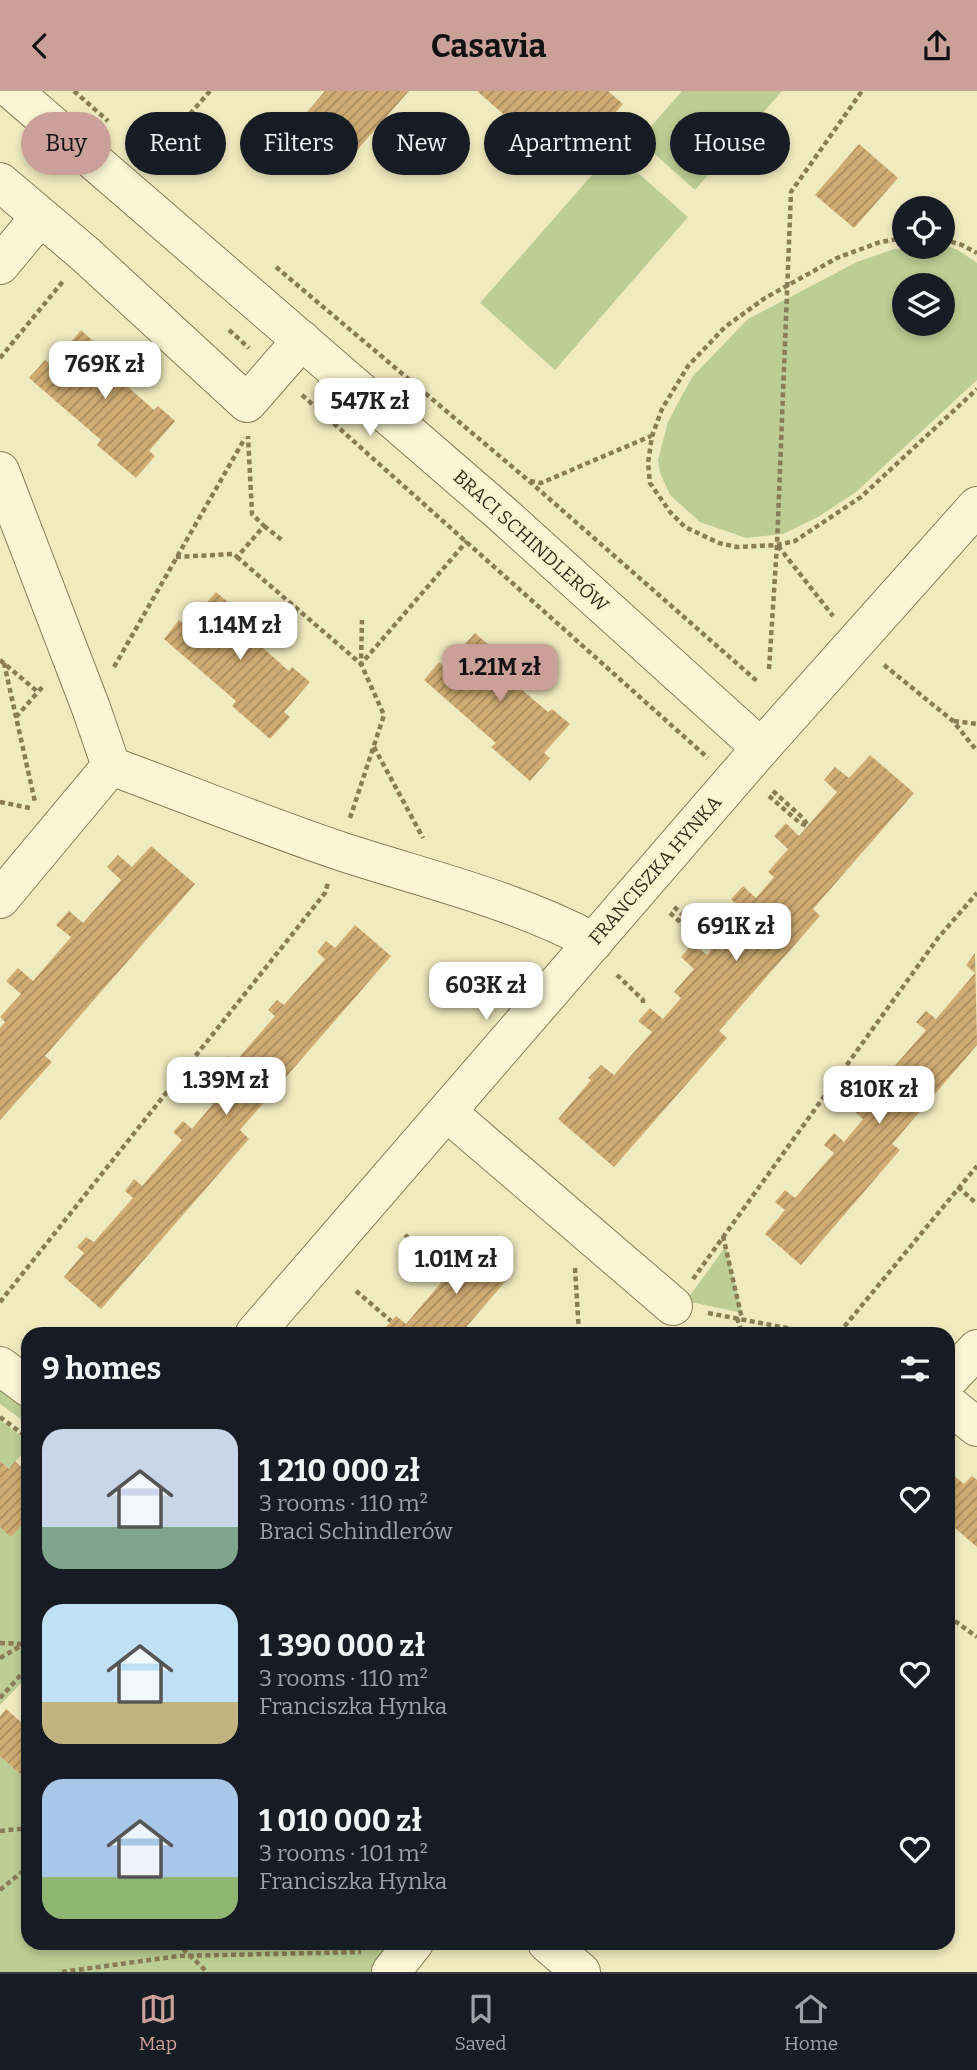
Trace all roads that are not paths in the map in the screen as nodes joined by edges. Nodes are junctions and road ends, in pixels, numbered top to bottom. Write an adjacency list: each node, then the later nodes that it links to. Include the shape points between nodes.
1 (13, 91): 2 (street); 6 (street, BRACI SCHINDLERÓW)
2 (0, 106)
3 (0, 182): 4 (street)
4 (40, 217): 5 (street); 6 (street, via 85,254 247,419 275,372)
5 (0, 265)
6 (302, 340): 9 (street, BRACI SCHINDLERÓW)
7 (0, 471): 10 (street)
8 (977, 506): 9 (street, FRANCISZKA HYNKA)
9 (761, 747): 12 (street, FRANCISZKA HYNKA)
10 (111, 766): 11 (street); 12 (street, via 340,851 552,920)
11 (0, 899)
12 (594, 942): 13 (street, FRANCISZKA HYNKA)
13 (447, 1113): 14 (street); 15 (street, FRANCISZKA HYNKA)
14 (673, 1307)
15 (260, 1327)
16 (977, 1349): 18 (street)
17 (0, 1366): 19 (street)
18 (955, 1373)
19 (21, 1382)
20 (955, 1410): 21 (street)
21 (977, 1427)
22 (401, 1950): 24 (street)
23 (555, 1950): 25 (street)
24 (379, 1962)
25 (581, 1972)

